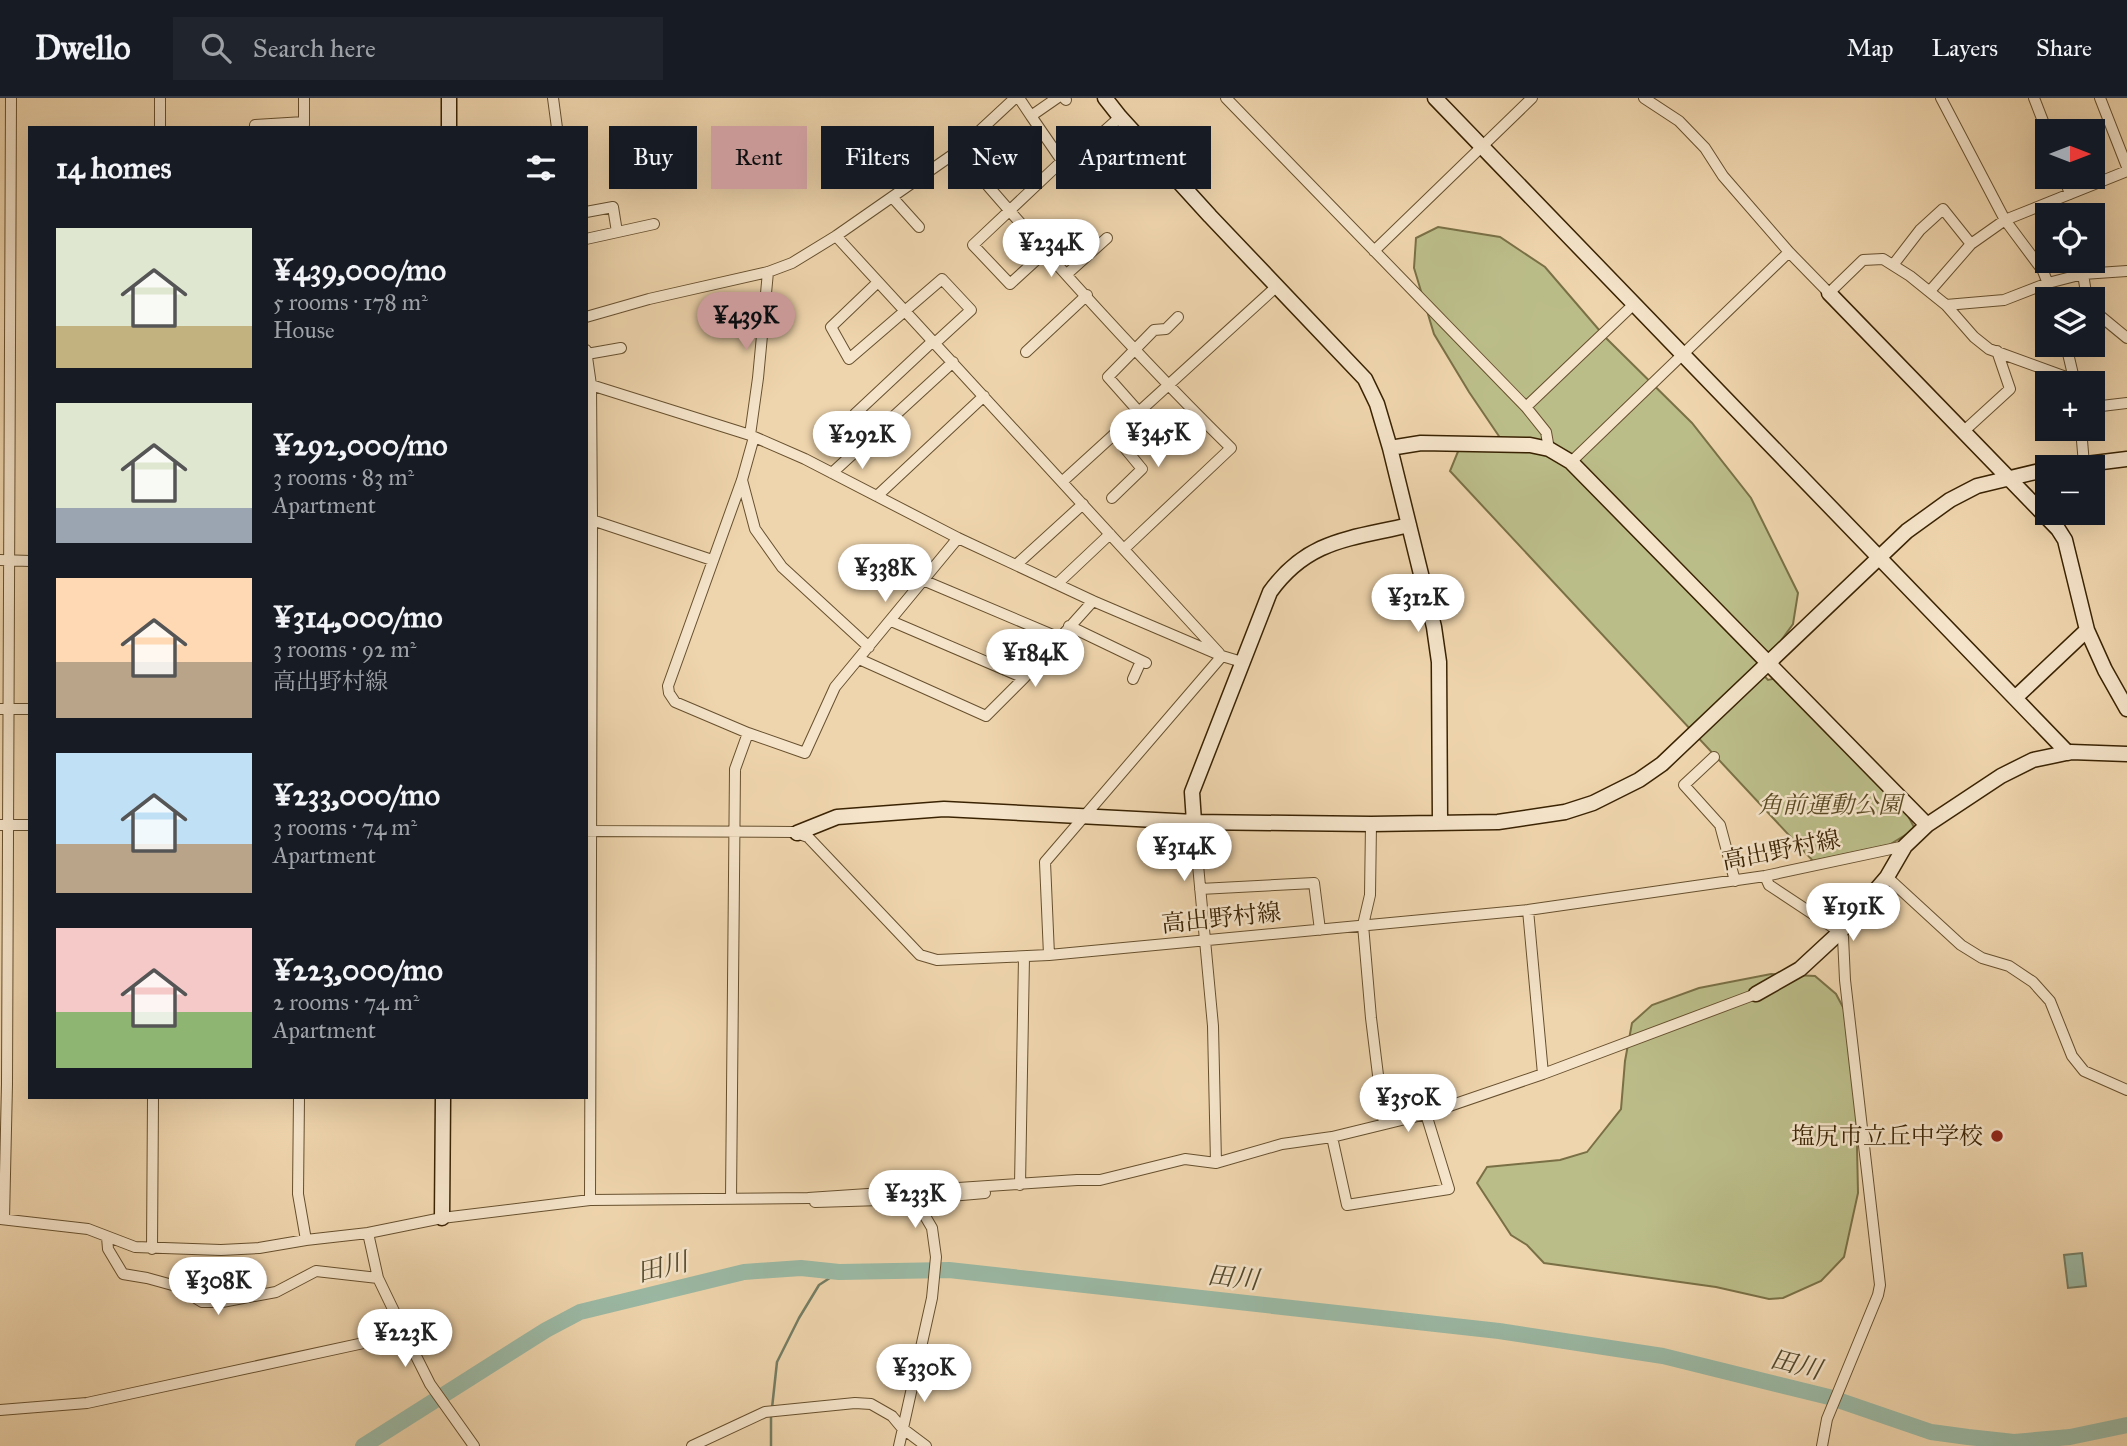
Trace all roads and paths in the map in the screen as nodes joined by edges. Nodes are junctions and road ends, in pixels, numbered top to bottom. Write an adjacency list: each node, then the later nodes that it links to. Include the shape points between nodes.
1 (11, 98): 85 (street)
2 (160, 98): 20 (street)
3 (304, 98): 19 (street)
4 (449, 98): 22 (street)
5 (553, 98): 23 (street)
6 (1017, 98): 16 (street); 24 (street)
7 (1105, 98): 17 (street)
8 (1226, 98): 46 (street)
9 (1435, 98): 26 (street)
10 (1532, 98): 26 (street)
11 (1644, 98): 47 (street, via 1679,121 1705,148 1723,176)
12 (1941, 98): 37 (street)
13 (2034, 98): 18 (street)
14 (2100, 98): 30 (street)
15 (1062, 99): 16 (street)
16 (1031, 116): 27 (street)
17 (1119, 117): 25 (street); 55 (street)
18 (2042, 119)
19 (304, 125): 21 (street)
20 (160, 126)
21 (255, 126)
22 (449, 126)
23 (557, 126)
24 (986, 126)
25 (1109, 126)
26 (1482, 147): 46 (street); 61 (street)
27 (1056, 152)
28 (948, 158): 34 (street)
29 (1056, 167): 35 (street)
30 (2127, 169): 33 (street)
31 (990, 189): 35 (street)
32 (2068, 189): 33 (street)
33 (2070, 194): 37 (street)
34 (892, 197): 39 (street); 41 (street)
35 (1009, 211): 45 (street); 45 (street, via 973,245 1010,284)
36 (588, 212): 40 (street, via 612,207)
37 (2004, 220): 44 (street); 54 (street)
38 (654, 224): 40 (street)
39 (919, 228)
40 (617, 232): 43 (street)
41 (836, 236): 50 (street); 53 (street)
42 (1107, 238): 51 (street)
43 (588, 239)
44 (1971, 244): 48 (street, via 1944,209 1920,230); 58 (street)
45 (1046, 251): 51 (street)
46 (1374, 251): 83 (street)
47 (1789, 252): 59 (street); 74 (street)
48 (1893, 265): 58 (street); 59 (street, via 1883,259 1863,260)
49 (2127, 271): 52 (street)
50 (768, 272): 64 (street); 89 (street)
51 (1067, 274): 60 (street)
52 (2083, 274): 54 (street); 57 (street)
53 (878, 282): 63 (street); 63 (street, via 831,327 849,359)
54 (2048, 283): 56 (street); 62 (street, via 2004,300)
55 (1276, 287): 79 (street); 90 (street, via 1365,379)
56 (2050, 287)
57 (2085, 287)
58 (1930, 291): 62 (street)
59 (1829, 293): 86 (street)
60 (1087, 295): 70 (street); 73 (street)
61 (1634, 304): 74 (street); 83 (street)
62 (1946, 305): 71 (street, via 1974,337)
63 (905, 311): 68 (street); 68 (street, via 942,279 949,286 971,310)
64 (588, 316)
65 (1178, 317): 70 (street, via 1166,329 1154,330)
66 (2105, 320): 67 (street)
67 (2127, 338)
68 (934, 342): 75 (street); 87 (street, via 855,414)
69 (621, 348): 72 (street)
70 (1135, 349): 79 (street); 84 (street, via 1108,377)
71 (1997, 351): 77 (street); 86 (street, via 2010,388)
72 (588, 352)
73 (1026, 352)
74 (1682, 355): 94 (street); 109 (street)
75 (953, 362): 80 (street); 87 (street)
76 (588, 363): 78 (street)
77 (2047, 371)
78 (590, 385): 89 (street); 104 (street)
79 (1168, 386): 84 (street); 108 (street, via 1231,449)
80 (984, 396): 100 (street); 101 (street)
81 (2127, 403): 82 (street)
82 (2105, 406)
83 (1526, 407): 91 (street, via 1546,432)
84 (1139, 412): 88 (street)
85 (5, 424): 95 (street)
86 (1965, 431): 98 (street)
87 (875, 433): 97 (street)
88 (1114, 435): 100 (street); 102 (street, via 1142,470)
89 (752, 436): 97 (street); 99 (street)
90 (1390, 448): 91 (street, via 1435,443); 105 (street)
91 (1549, 449): 94 (street)
92 (2127, 458): 93 (street)
93 (2105, 461)
94 (1571, 462): 127 (street)
95 (5, 471): 110 (street)
96 (2035, 472): 98 (street)
97 (832, 473): 101 (street)
98 (2008, 477): 109 (street, via 1950,500); 121 (street, via 2065,540)
99 (742, 480): 111 (street); 123 (street, via 755,529 782,566)
100 (1063, 481): 103 (street)
101 (877, 496): 107 (street)
102 (1112, 498)
103 (1083, 505): 106 (street); 113 (street)
104 (592, 520): 111 (street); 119 (street)
105 (1409, 525): 126 (street, via 1327,544 1284,571 1270,592); 140 (street, via 1439,662)
106 (1110, 534): 108 (street); 115 (street)
107 (958, 538): 113 (street); 114 (street)
108 (1124, 549): 124 (street)
109 (1878, 557): 127 (street); 130 (street)
110 (5, 560): 112 (street); 117 (street)
111 (712, 560): 134 (street, via 668,693 675,702)
112 (28, 561)
113 (1016, 565): 115 (street)
114 (925, 582): 118 (street); 122 (street)
115 (1057, 584): 116 (street)
116 (1093, 601): 120 (street); 124 (street)
117 (5, 617): 131 (street)
118 (891, 621): 123 (street); 128 (street)
119 (589, 626): 146 (street)
120 (1070, 626): 122 (street); 129 (street, via 1144,662)
121 (2087, 630): 130 (street); 133 (street)
122 (1060, 638): 128 (street)
123 (869, 647): 125 (street)
124 (1222, 656): 126 (street); 139 (street)
125 (859, 659): 128 (street, via 986,716); 134 (street, via 835,687 805,752)
126 (1242, 662): 141 (street, via 1192,792)
127 (1770, 663): 140 (street, via 1662,764 1614,793 1593,803 1527,819); 145 (street)
128 (1024, 678)
129 (1133, 679)
130 (2015, 698): 136 (street)
131 (4, 709): 132 (street); 135 (street)
132 (28, 709)
133 (2127, 709)
134 (748, 733): 147 (street, via 736,769)
135 (4, 746): 143 (street)
136 (2068, 753): 137 (street); 145 (street, via 2017,767)
137 (2127, 754)
138 (1714, 757): 152 (street, via 1684,785 1720,825)
139 (1084, 817): 141 (street); 148 (street, via 944,809 836,817); 159 (street, via 1045,862)
140 (1440, 821): 142 (street)
141 (1194, 822): 142 (street); 153 (street)
142 (1371, 824): 155 (street, via 1370,895)
143 (4, 825): 144 (street); 177 (street, via 7,1084)
144 (28, 825)
145 (1927, 825): 149 (street)
146 (588, 831): 147 (street); 175 (street)
147 (735, 831): 148 (street); 173 (street)
148 (797, 834): 160 (street, 高出野村線, via 808,837 920,955 937,960)
149 (1905, 846): 150 (street, 高出野村線); 151 (street)
150 (1765, 876): 152 (street, 高出野村線); 157 (street, via 1769,885)
151 (1887, 877): 157 (street); 163 (street, via 1961,945 2033,982 2050,1001 2072,1056 2084,1070)
152 (1735, 881): 154 (street, 高出野村線)
153 (1200, 890): 156 (street, via 1314,883); 158 (street)
154 (1528, 909): 155 (street, 高出野村線); 162 (street)
155 (1363, 925): 156 (street, 高出野村線); 168 (street)
156 (1320, 930): 158 (street, 高出野村線)
157 (1840, 932): 161 (street, via 1800,969); 190 (street, via 1880,1285 1827,1419)
158 (1205, 942): 159 (street, 高出野村線); 170 (street, via 1213,1026)
159 (1049, 956): 160 (street, 高出野村線)
160 (1024, 957): 171 (street)
161 (1756, 994): 162 (street)
162 (1543, 1074): 167 (street)
163 (2127, 1090)
164 (153, 1099): 181 (street)
165 (299, 1099): 180 (street, via 298,1194)
166 (443, 1099): 176 (street)
167 (1426, 1114): 168 (street); 169 (street, via 1449,1189 1347,1205)
168 (1384, 1124): 169 (street)
169 (1332, 1137): 170 (street, via 1282,1144)
170 (1216, 1163): 171 (street, via 1185,1159 1100,1180)
171 (1020, 1185): 172 (street); 174 (street, via 1003,1191)
172 (808, 1198): 173 (street); 174 (street, via 815,1202)
173 (731, 1199): 175 (street)
174 (915, 1199): 185 (street, via 932,1228 936,1257 932,1298)
175 (590, 1200): 176 (street)
176 (442, 1218): 178 (street)
177 (2, 1219): 179 (street, via 79,1227)
178 (368, 1233): 180 (street); 182 (street)
179 (107, 1237): 181 (street); 182 (street, via 108,1249 123,1274 176,1286 202,1302 276,1293 316,1271)
180 (306, 1240): 181 (street, via 259,1248)
181 (152, 1249)
182 (378, 1278): 183 (street)
183 (405, 1334): 184 (street, via 88,1403); 186 (street, via 432,1386)
184 (0, 1409)
185 (902, 1428): 187 (street, via 892,1416 855,1403 765,1412); 188 (street); 189 (street)
186 (474, 1446)
187 (692, 1446)
188 (899, 1446)
189 (926, 1446)
190 (1822, 1446)

